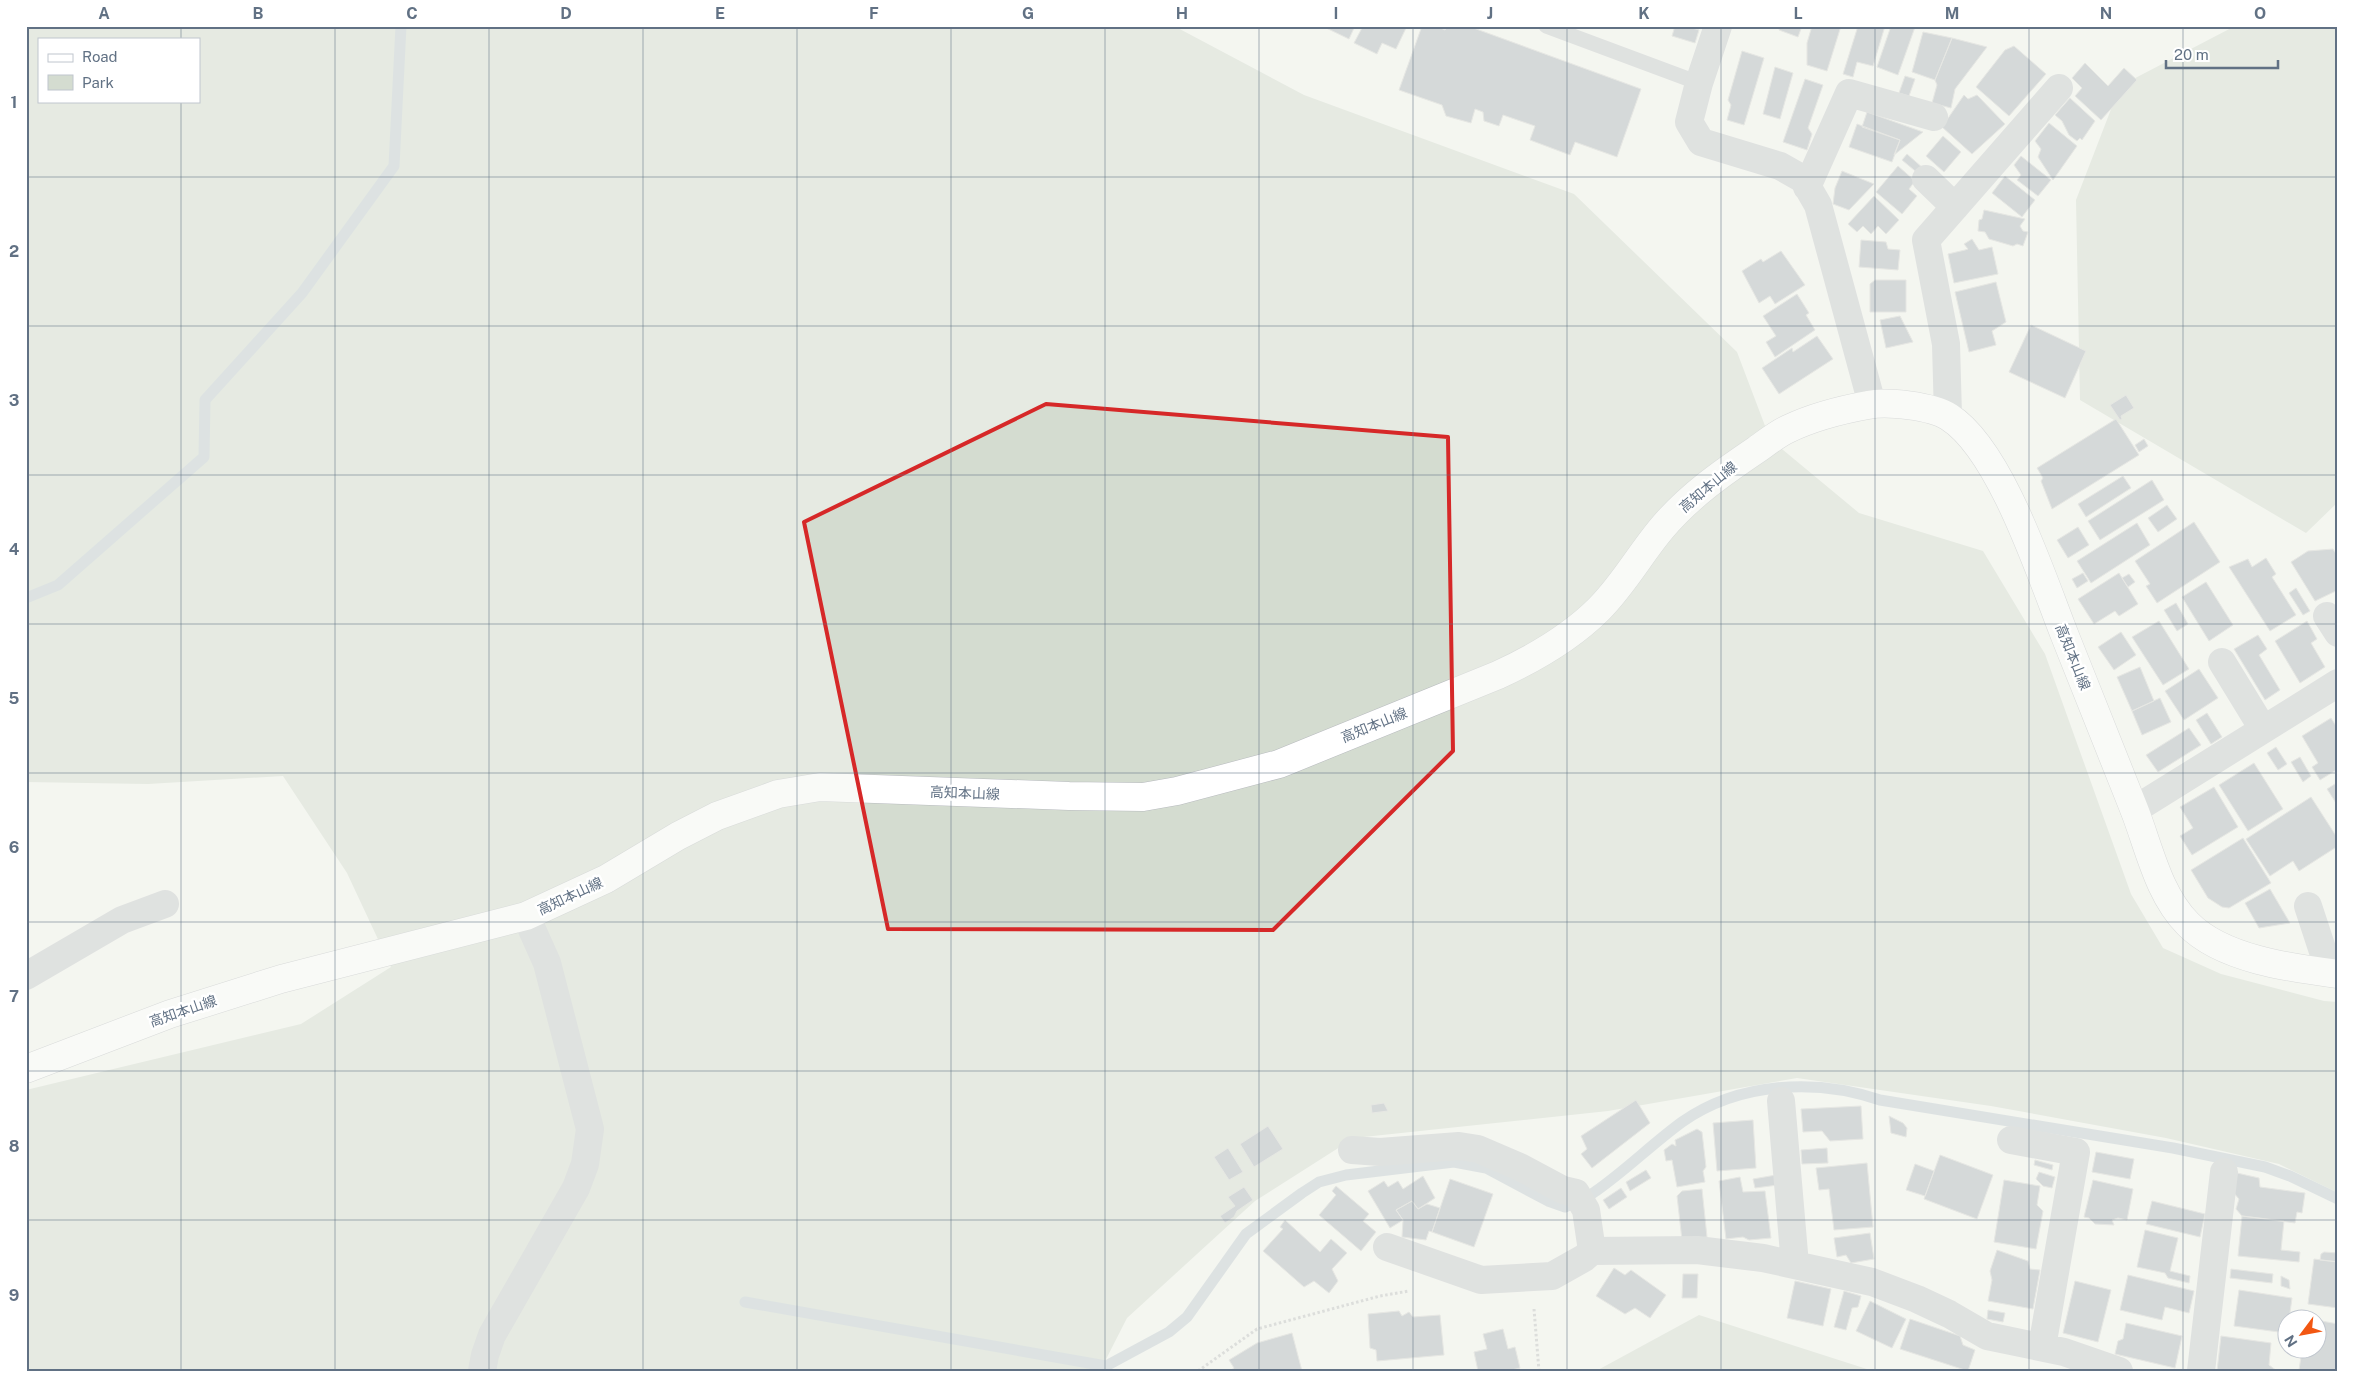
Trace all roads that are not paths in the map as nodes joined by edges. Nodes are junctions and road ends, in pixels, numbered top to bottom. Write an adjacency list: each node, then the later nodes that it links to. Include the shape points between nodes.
1 (1546, 26): 3 (lane)
2 (1718, 26): 3 (street)
3 (1699, 83): 7 (street, via 1689,122 1701,142 1780,166 1803,179)
4 (2059, 88): 8 (street)
5 (1934, 117): 7 (street, via 1849,93)
6 (1926, 180): 8 (street)
7 (1807, 187): 9 (street, via 1818,205)
8 (1955, 207): 10 (street, via 1926,240 1946,344)
9 (1872, 404): 10 (main road, 高知本山線, via 1908,405); 17 (main road, 高知本山線, via 1820,415 1785,430 1717,476 1665,525 1598,610 1565,638 1532,659 1279,764 1143,797 820,787 792,791 717,816 606,879)
10 (1948, 416): 14 (main road, 高知本山線, via 1974,440 1998,477 2016,514)
11 (2222, 662): 13 (street)
12 (2337, 685): 13 (street)
13 (2263, 730): 14 (street)
14 (2134, 810): 18 (main road, 高知本山線, via 2155,869 2171,902 2187,924 2202,937 2266,962)
15 (165, 904): 19 (street, via 122,920)
16 (2308, 906): 18 (street)
17 (526, 916): 20 (main road, 高知本山線, via 281,979 170,1014); 29 (street, via 547,963 590,1128 585,1164 576,1188 492,1335)
18 (2335, 972)
19 (26, 976)
20 (26, 1069)
21 (1781, 1101): 27 (street)
22 (2011, 1140): 28 (street, via 2076,1152)
23 (1352, 1150): 26 (street, via 1380,1152 1459,1146 1478,1149 1581,1201)
24 (2224, 1172): 31 (street)
25 (1387, 1247): 26 (street, via 1481,1280 1552,1276)
26 (1592, 1251): 27 (street, via 1697,1250)
27 (1795, 1265): 28 (street, via 1872,1282 1949,1314 1987,1336)
28 (2042, 1347): 30 (street)
29 (482, 1371)
30 (2119, 1371)
31 (2201, 1371)

